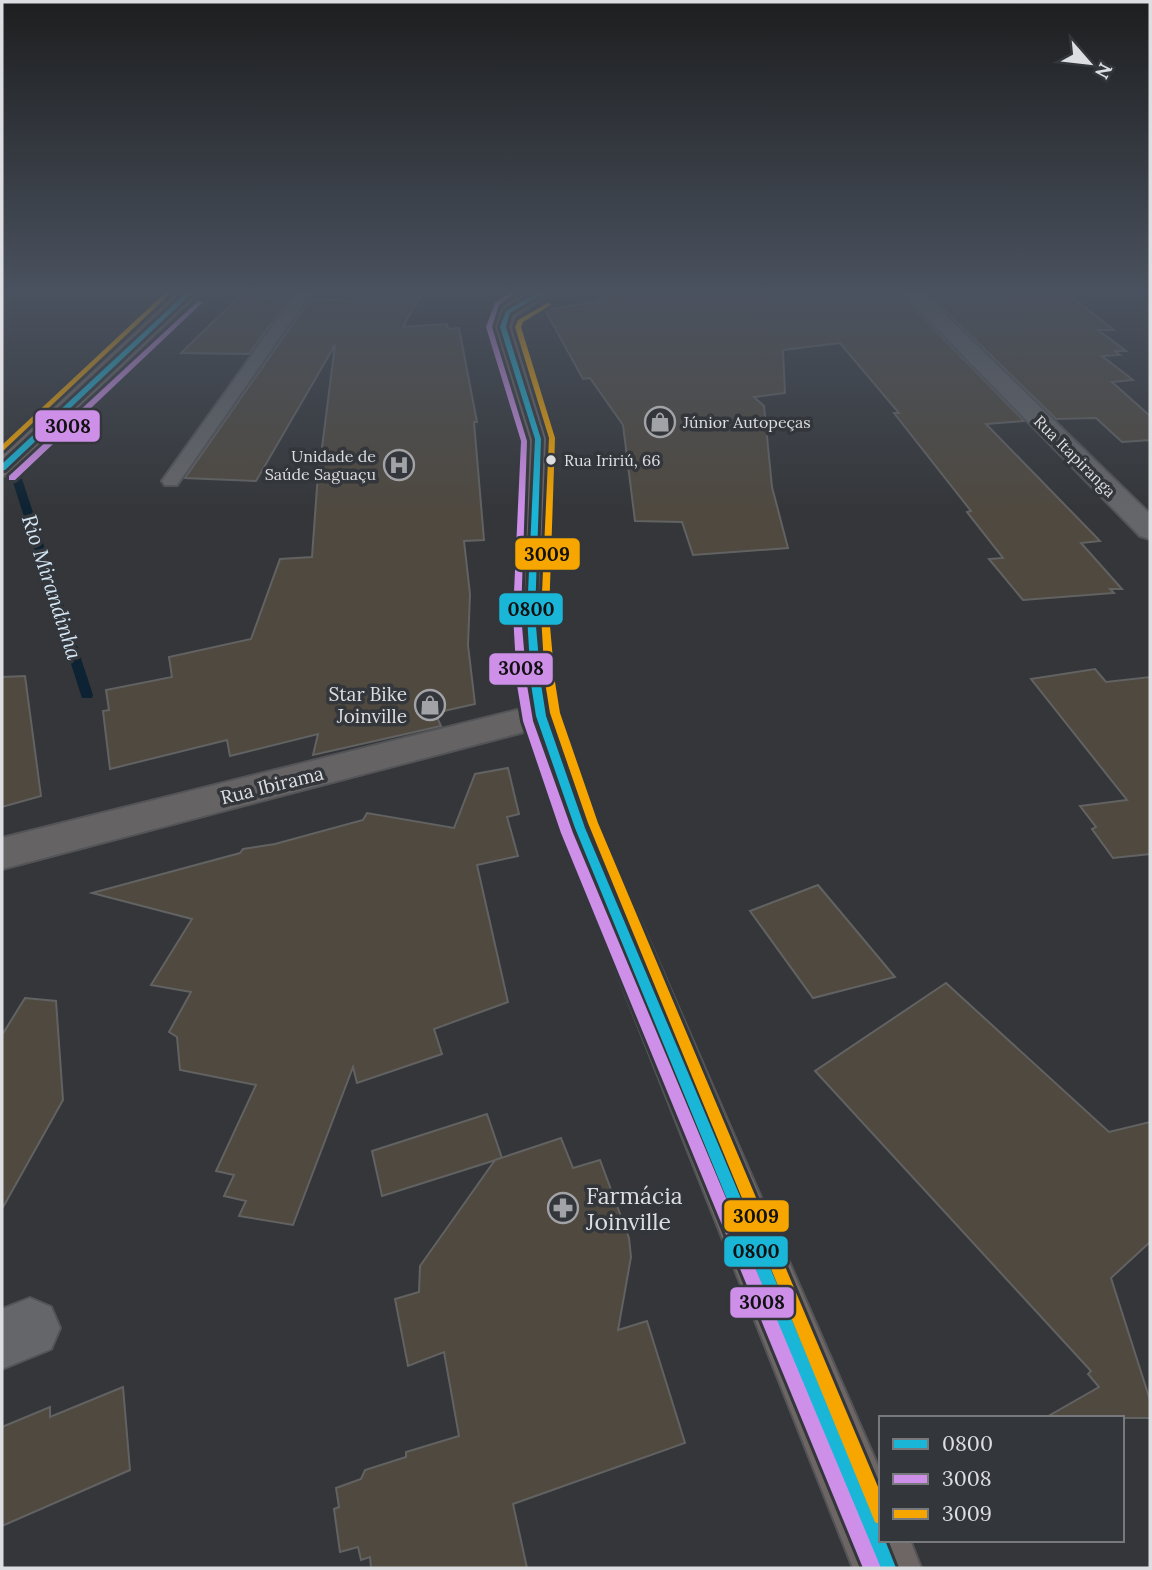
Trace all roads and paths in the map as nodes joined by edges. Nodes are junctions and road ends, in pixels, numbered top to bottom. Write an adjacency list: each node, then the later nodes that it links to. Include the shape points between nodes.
1 (112, 365): 5 (main road)
2 (251, 365): 6 (lane)
3 (515, 365): 8 (main road, via 538,439 531,615)
4 (985, 365): 7 (street, Rua Itapiranga)
5 (2, 468)
6 (170, 481)
7 (1150, 530)
8 (541, 716): 9 (street, Rua Ibirama); 10 (main road, via 580,828)
9 (2, 854)
10 (887, 1568)

